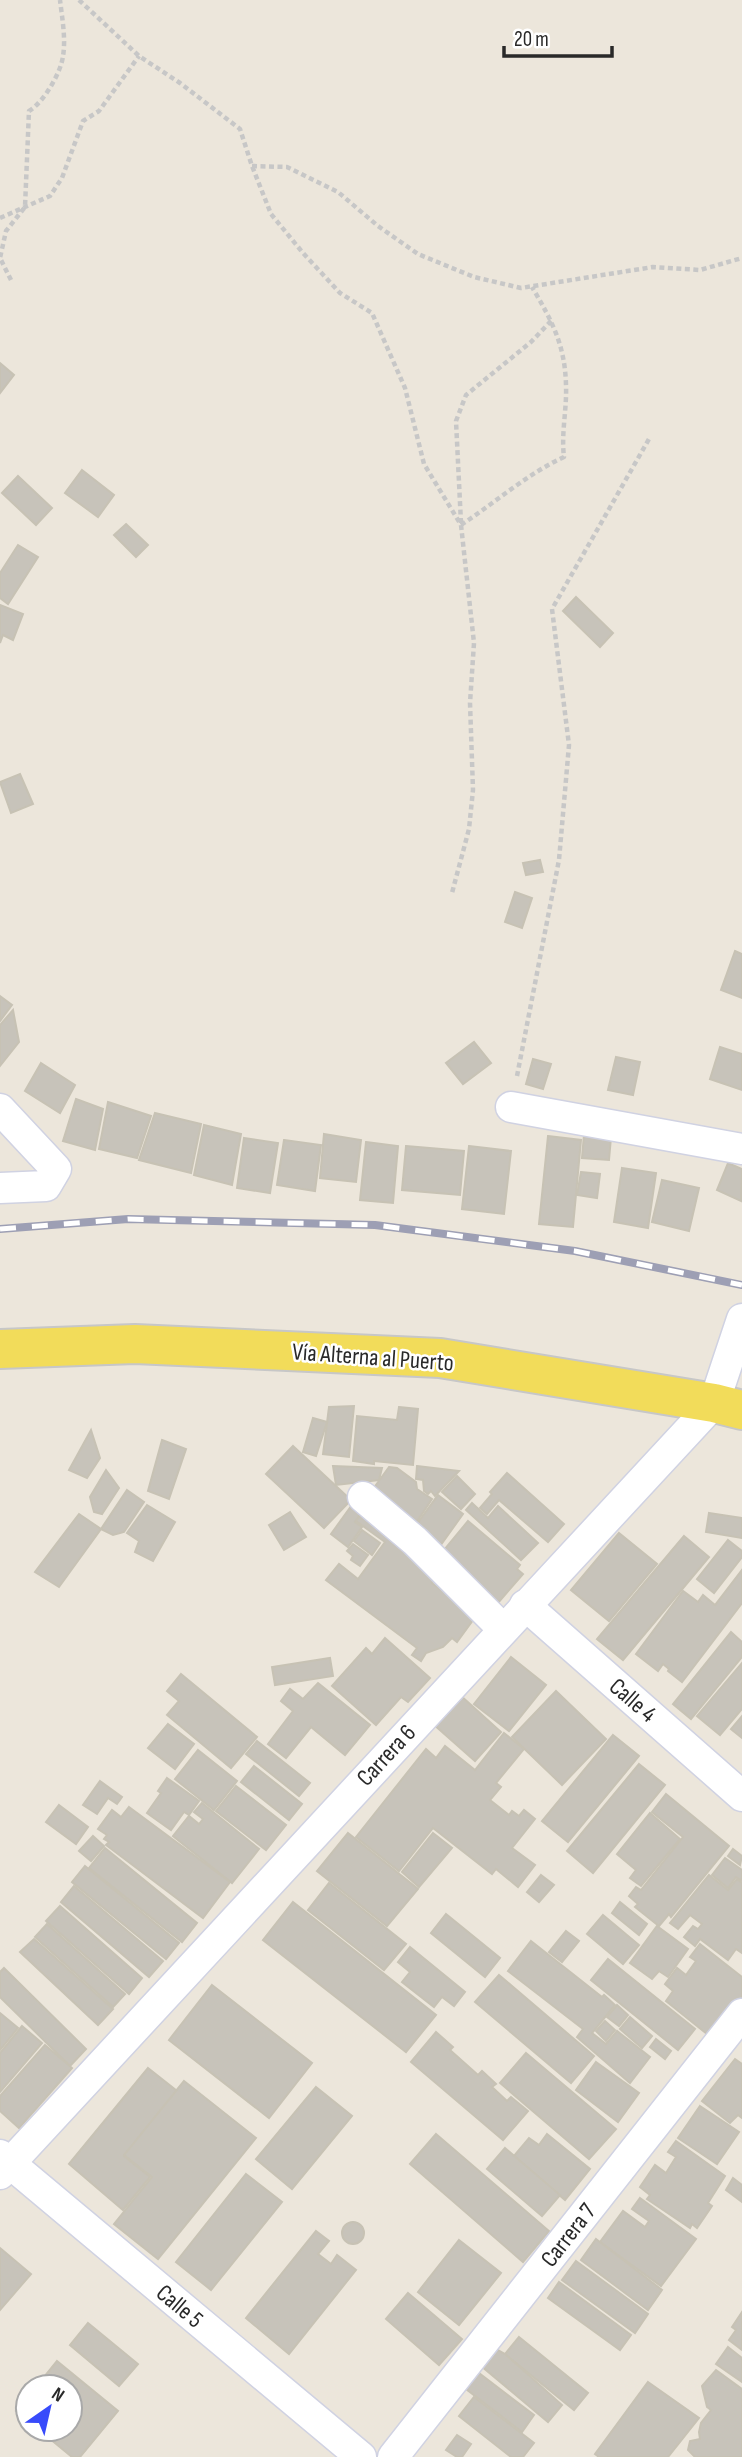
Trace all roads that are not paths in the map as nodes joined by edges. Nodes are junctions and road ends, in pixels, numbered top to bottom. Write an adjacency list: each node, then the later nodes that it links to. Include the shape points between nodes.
1 (511, 1107): 3 (street)
2 (0, 1109): 4 (street, via 57,1169 46,1186)
3 (742, 1149)
4 (0, 1188)
5 (742, 1319): 7 (street, Carrera 6)
6 (0, 1349): 7 (main road, Vía Alterna al Puerto, via 135,1344 440,1359)
7 (728, 1406): 9 (street, Carrera 6)
8 (363, 1497): 10 (street, via 415,1541)
9 (525, 1605): 10 (street, Carrera 6); 11 (street, Calle 4)
10 (503, 1629): 13 (street, Carrera 6)
11 (742, 1796)
12 (742, 2014): 15 (street, Carrera 7)
13 (3, 2164): 14 (street, Calle 5)
14 (361, 2457)
15 (393, 2457)

